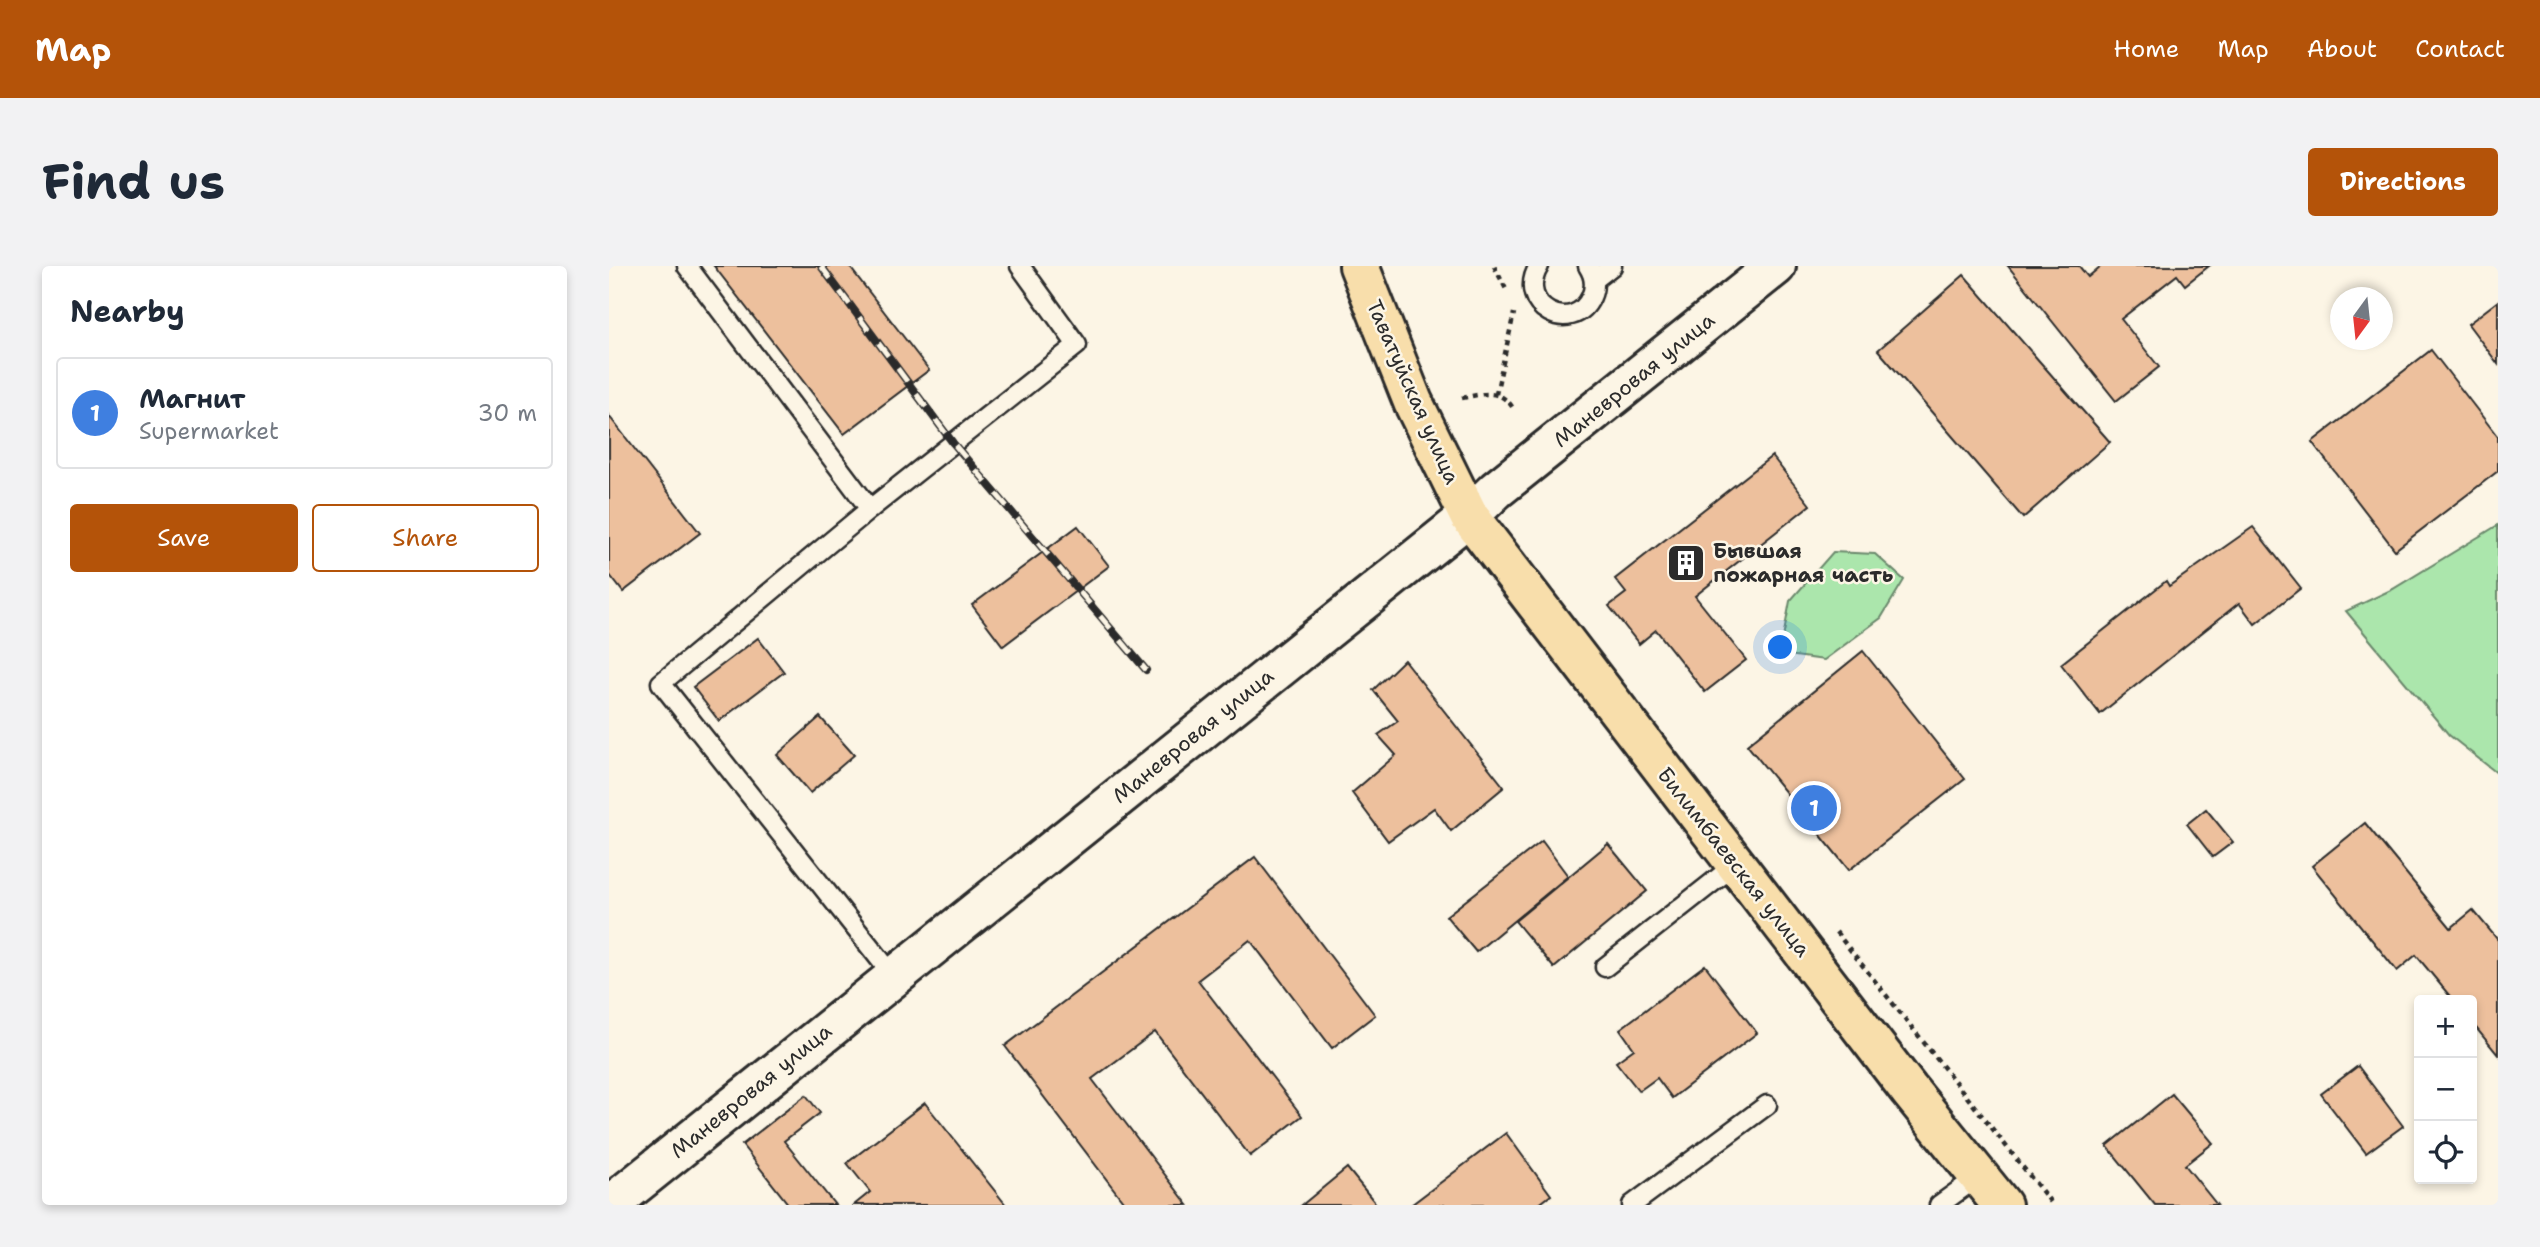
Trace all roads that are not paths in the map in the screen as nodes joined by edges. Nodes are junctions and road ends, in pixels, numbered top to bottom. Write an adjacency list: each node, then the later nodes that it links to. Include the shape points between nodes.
1 (687, 266): 8 (lane)
2 (1020, 266): 8 (lane, via 1077,345)
3 (1359, 266): 9 (main road, Таватуйская улица, via 1413,402)
4 (1539, 266): 7 (lane, via 1532,286 1535,297 1542,308 1566,316 1588,304 1594,292)
5 (1612, 266): 7 (lane)
6 (1776, 266): 9 (main road, Маневровая улица)
7 (1591, 273)
8 (870, 509): 12 (lane, via 661,682)
9 (1469, 516): 10 (main road, Билимбаевская улица); 12 (main road, Маневровая улица)
10 (1736, 864): 11 (lane); 14 (main road, Билимбаевская улица)
11 (1605, 967)
12 (894, 977): 15 (main road, Маневровая улица)
13 (1767, 1105): 16 (lane)
14 (1990, 1191): 17 (lane)
15 (610, 1205)
16 (1632, 1205)
17 (1939, 1205)

